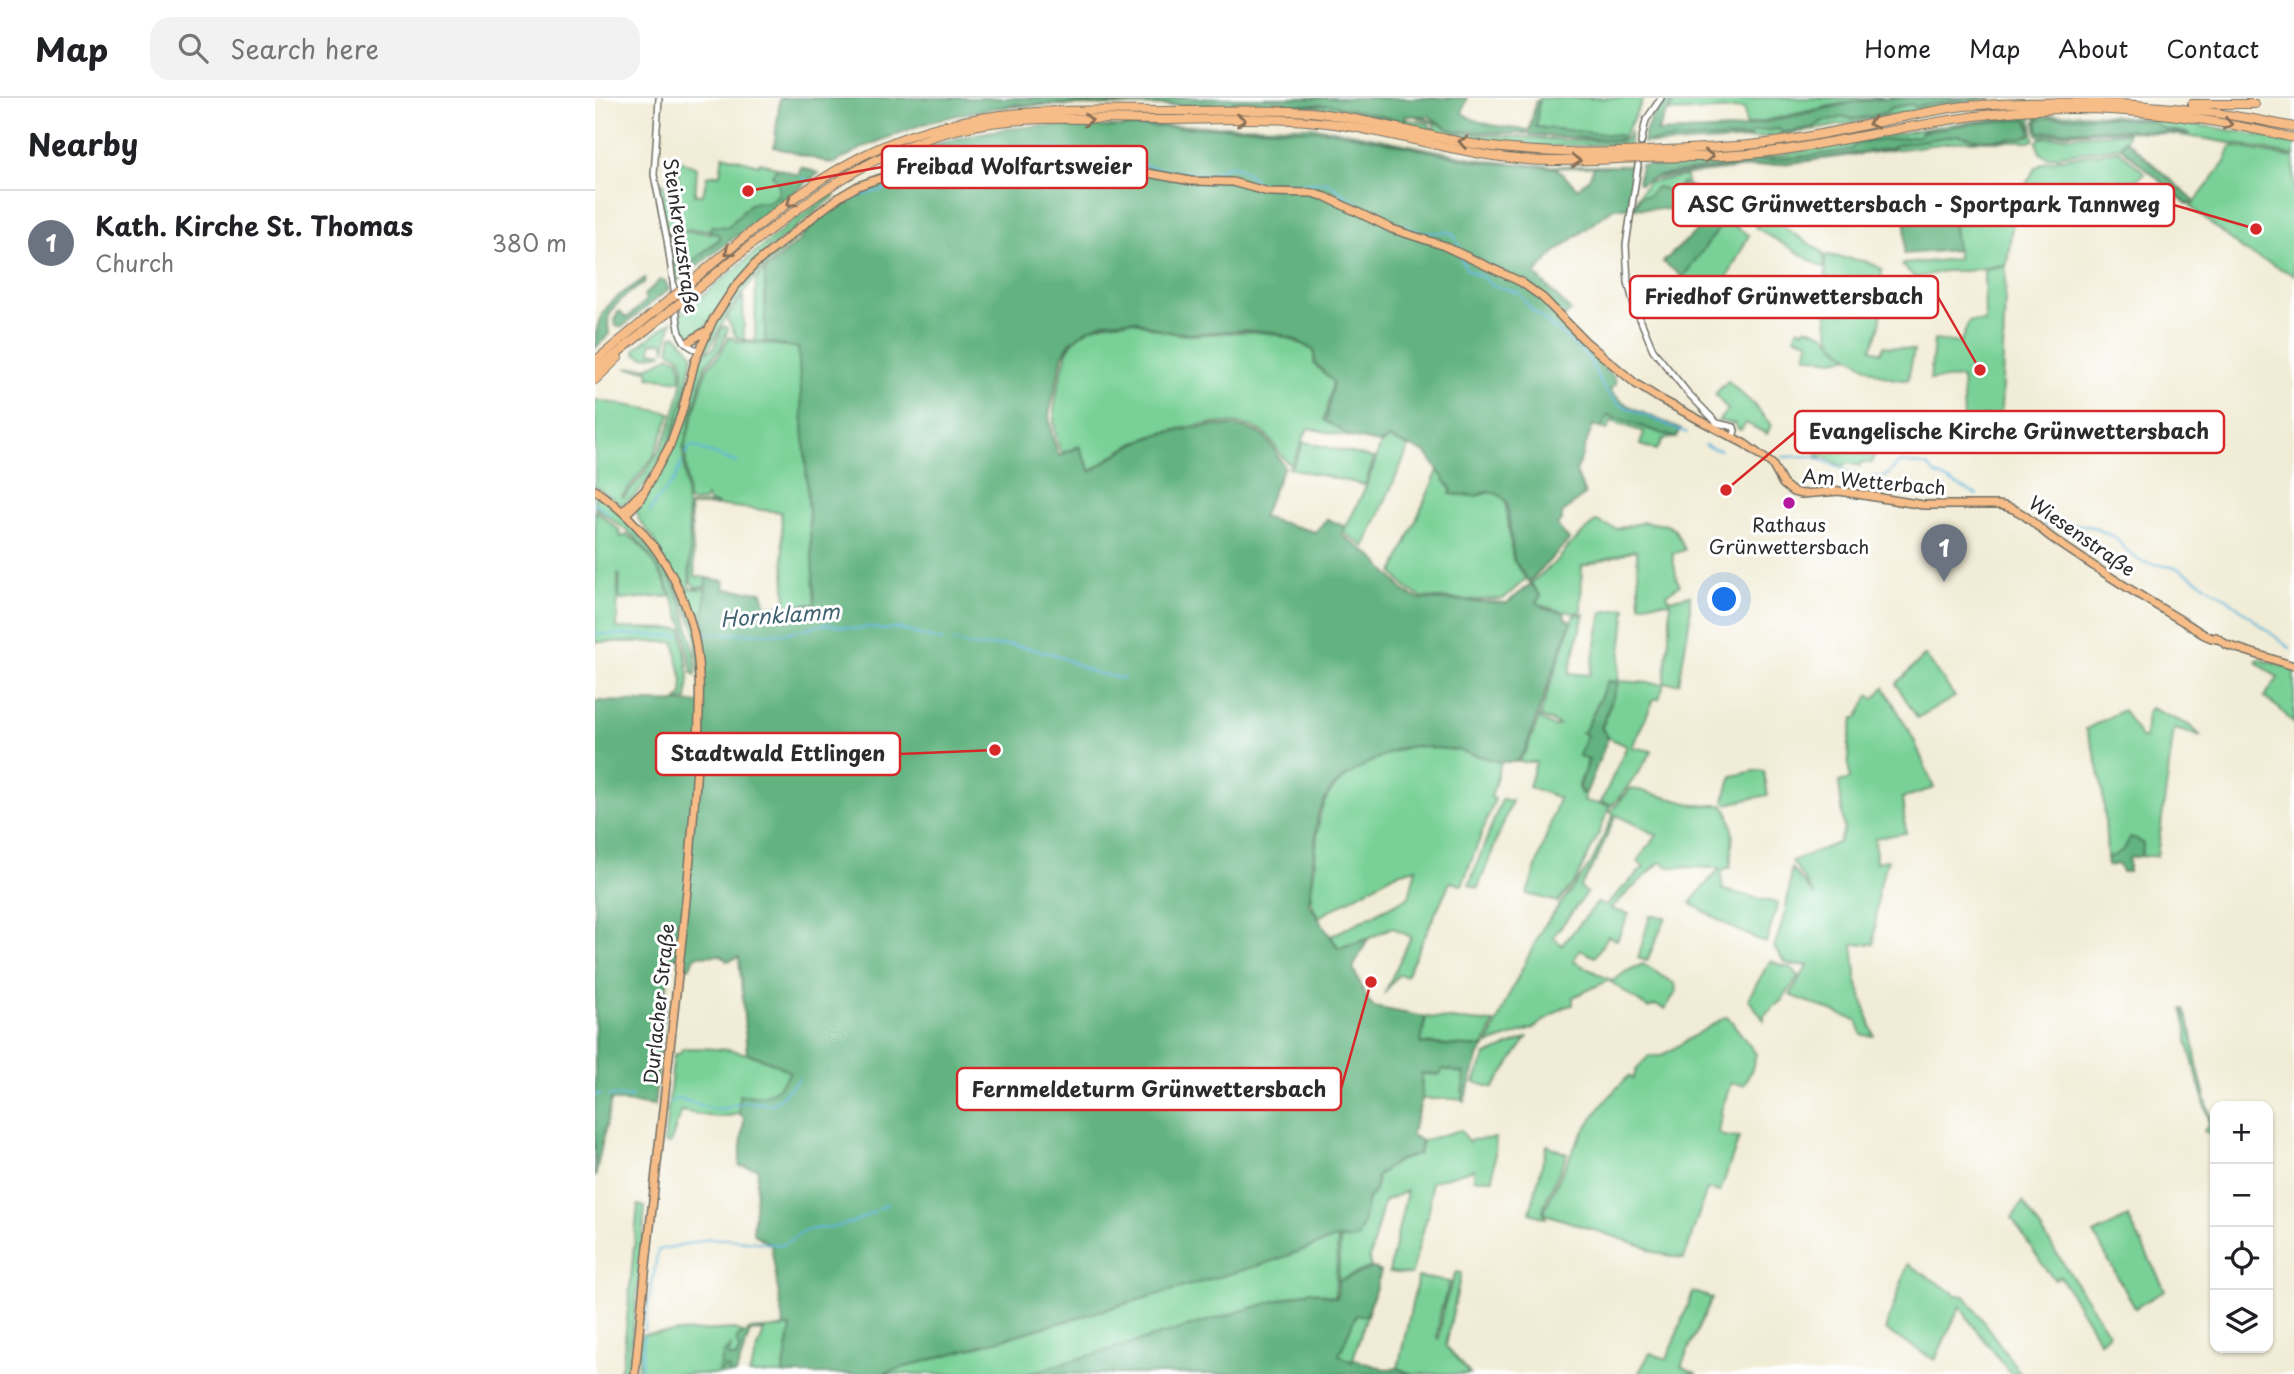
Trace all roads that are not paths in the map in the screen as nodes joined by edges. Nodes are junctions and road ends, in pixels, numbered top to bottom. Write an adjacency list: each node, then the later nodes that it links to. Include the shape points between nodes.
1 (659, 98): 11 (street, Steinkreuzstraße, via 654,175)
2 (1661, 98): 7 (street, via 1646,120)
3 (2171, 104): 4 (highway); 5 (highway); 14 (highway, one-way to 14, bridge, via 2098,99 2004,102 1754,144 1574,151 1471,144 1311,112 1022,111 965,119 904,137 821,180)
4 (2255, 104)
5 (2294, 127)
6 (2294, 138): 10 (highway, one-way to 6, bridge, via 791,213 842,178 923,140 1000,122 1319,122 1469,153 1544,161 1758,153 1961,117 2047,109 2171,115)
7 (1641, 143)
8 (1638, 165): 17 (street, via 1626,244 1633,302 1655,353 1715,421 1734,427)
9 (708, 330): 12 (main road); 13 (main road, Am Wetterbach); 17 (main road, Am Wetterbach, via 750,269 831,203 866,183 969,154 1034,152 1191,181 1322,196 1532,289 1610,364 1642,388)
10 (640, 335): 15 (highway); 16 (highway)
11 (681, 335): 12 (street, Steinkreuzstraße); 13 (street, Steinkreuzstraße, via 690,347)
12 (690, 341): 13 (street, Steinkreuzstraße)
13 (699, 349): 19 (main road, Am Wetterbach, via 670,445)
14 (595, 361)
15 (595, 371)
16 (595, 380)
17 (1733, 437): 20 (main road, Am Wetterbach, via 1769,462 1786,487 1798,493 1835,491 1919,504)
18 (595, 490): 22 (main road, Durlacher Straße)
19 (644, 491): 21 (main road); 22 (main road)
20 (1981, 505): 24 (main road, Wiesenstraße, via 2002,505 2020,512 2193,627)
21 (634, 507): 22 (main road); 23 (main road)
22 (625, 513): 23 (main road, Durlacher Straße)
23 (638, 526): 25 (main road, Durlacher Straße, via 659,552 687,608 695,637 699,702 694,827)
24 (2294, 666)
25 (635, 1374)

